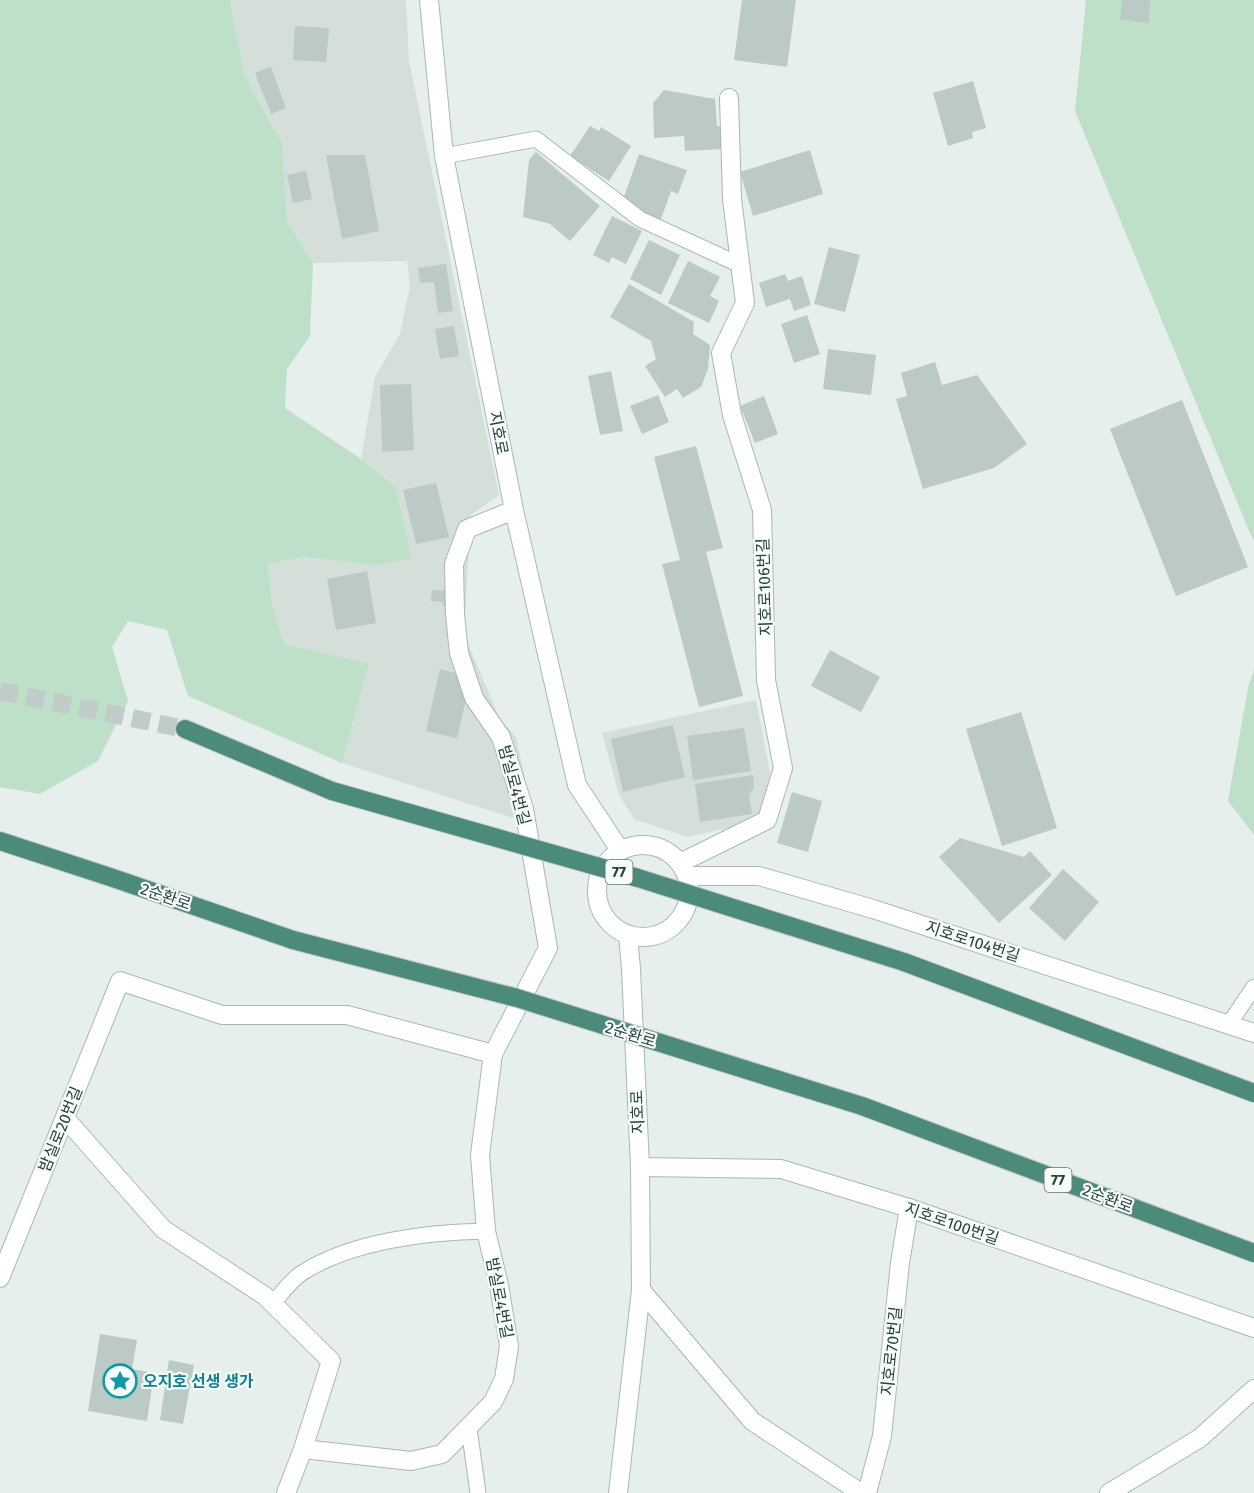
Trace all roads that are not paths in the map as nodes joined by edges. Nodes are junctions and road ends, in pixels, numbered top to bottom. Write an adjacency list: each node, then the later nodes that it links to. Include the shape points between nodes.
1 (431, 0): 3 (street, 지호로)
2 (729, 98): 4 (street, 지호로106번길, via 732,199)
3 (444, 156): 4 (lane, via 536,139 640,219); 5 (street, 지호로)
4 (740, 265): 9 (street, 지호로106번길, via 745,303 721,353 732,415 762,510 766,680 783,768 768,820)
5 (514, 510): 8 (street, 지호로, via 577,785); 14 (street, 밤실로4번길, via 467,529 454,564 459,653 474,698 501,737 524,809 548,948)
6 (185, 729): 15 (highway, 77, bridge, via 332,791 638,878 904,962)
7 (0, 841): 20 (highway, 2순환로 / 77, bridge, via 293,940 518,999 862,1106)
8 (620, 850): 9 (street, via 635,845 664,849); 10 (street, via 601,873 598,902 609,922)
9 (684, 869): 10 (street, via 690,890 681,918 658,935); 12 (street, 지호로104번길, via 759,876)
10 (628, 934): 17 (street, 지호로)
11 (1254, 987): 12 (lane)
12 (1229, 1024): 13 (street, 지호로104번길)
13 (1254, 1033)
14 (493, 1054): 16 (street, 밤실로20번길, via 347,1015 222,1015 120,981); 19 (street, 밤실로4번길, via 480,1155)
15 (1254, 1093)
16 (64, 1118): 21 (street, 밤실로20번길); 23 (street, via 163,1229)
17 (640, 1167): 18 (street, 지호로100번길, via 781,1169); 22 (street, 지호로)
18 (909, 1208): 24 (street, 지호로100번길); 32 (street, 지호로70번길, via 882,1436)
19 (486, 1231): 23 (lane, via 444,1232 329,1258 300,1274); 26 (street, 밤실로4번길, via 509,1346 504,1379 493,1402)
20 (1254, 1254)
21 (0, 1278)
22 (642, 1290): 30 (street, 지호로); 31 (street, via 752,1420)
23 (273, 1302): 27 (street, via 331,1361)
24 (1254, 1328)
25 (1254, 1389): 33 (street, via 1200,1438)
26 (469, 1428): 27 (street, 밤실로4번길, via 442,1454 411,1461); 29 (lane)
27 (303, 1449): 28 (street)
28 (286, 1493)
29 (478, 1493)
30 (618, 1493)
31 (861, 1493)
32 (867, 1493)
33 (1109, 1493)

